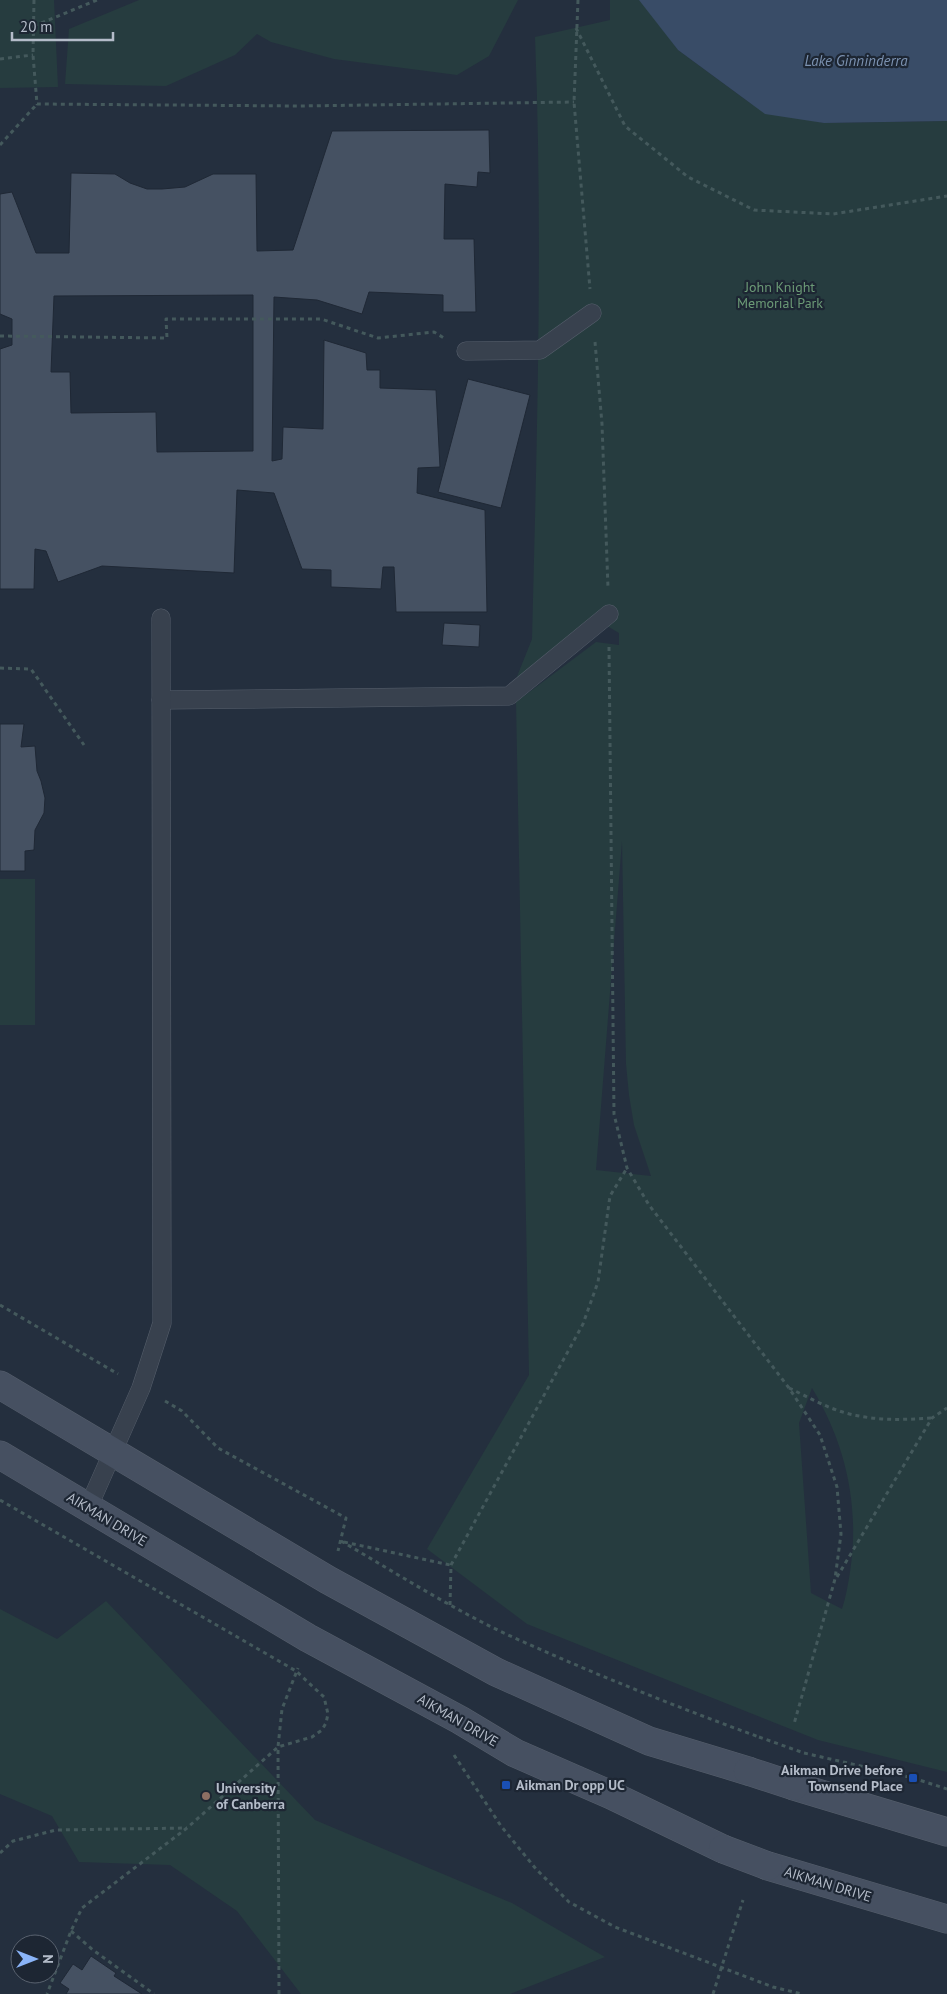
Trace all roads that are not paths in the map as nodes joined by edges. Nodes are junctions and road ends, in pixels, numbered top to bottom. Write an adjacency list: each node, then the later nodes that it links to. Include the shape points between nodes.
1 (592, 313): 2 (lane, via 540,350)
2 (466, 350)
3 (609, 614): 5 (lane, via 509,696)
4 (160, 618): 5 (lane)
5 (160, 700): 7 (lane, via 162,1323 141,1388)
6 (0, 1385): 7 (main road)
7 (112, 1453): 9 (lane); 10 (main road, bridge, via 328,1580 496,1672 649,1741)
8 (0, 1455): 9 (main road, AIKMAN DRIVE)
9 (88, 1508): 11 (main road, AIKMAN DRIVE, bridge, via 308,1638 515,1753 723,1849 768,1866)
10 (947, 1832)
11 (947, 1919)

